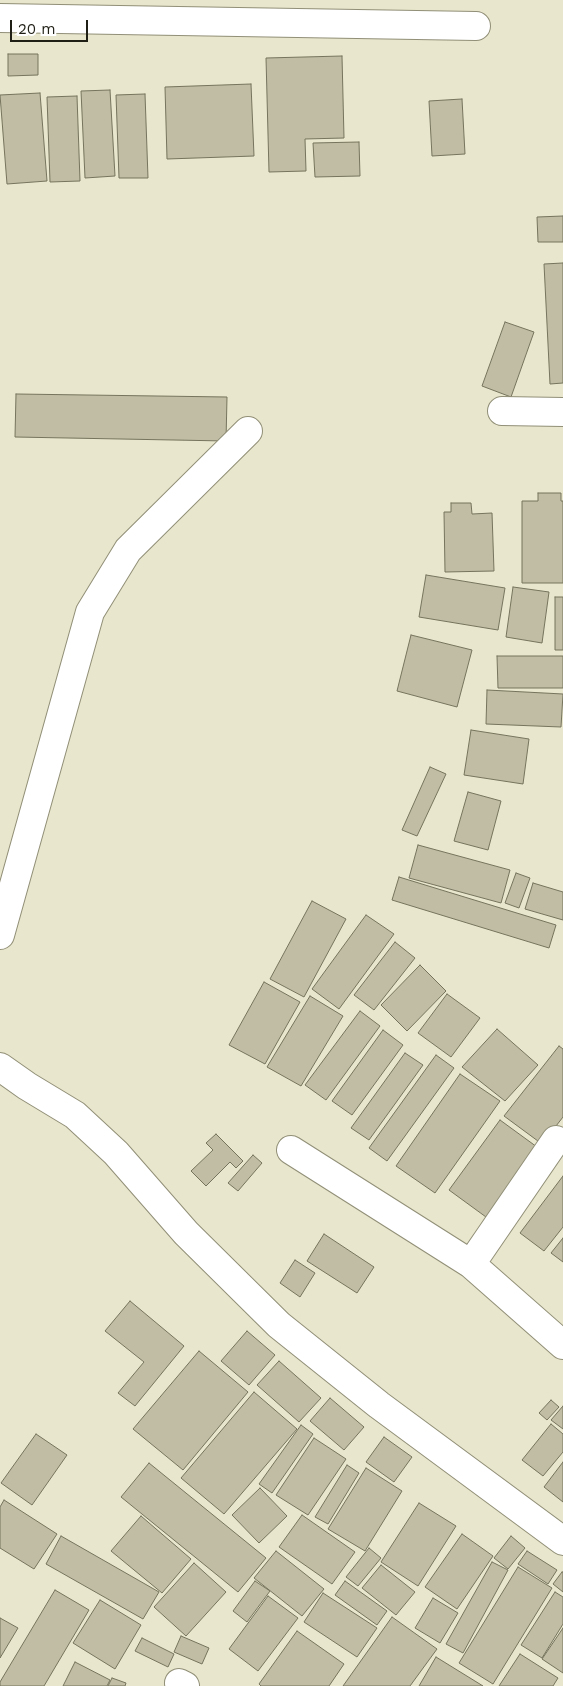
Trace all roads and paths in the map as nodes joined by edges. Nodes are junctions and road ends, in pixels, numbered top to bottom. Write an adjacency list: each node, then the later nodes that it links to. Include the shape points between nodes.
1 (0, 18): 2 (street)
2 (476, 26)
3 (502, 411): 4 (street)
4 (563, 412)
5 (248, 431): 6 (street, via 128,550 90,612)
6 (0, 934)
7 (0, 1067): 12 (street, via 75,1115 116,1153 186,1233 279,1324 379,1405)
8 (556, 1140): 10 (street)
9 (291, 1150): 10 (street)
10 (471, 1264): 11 (street)
11 (563, 1345)
12 (563, 1541)

